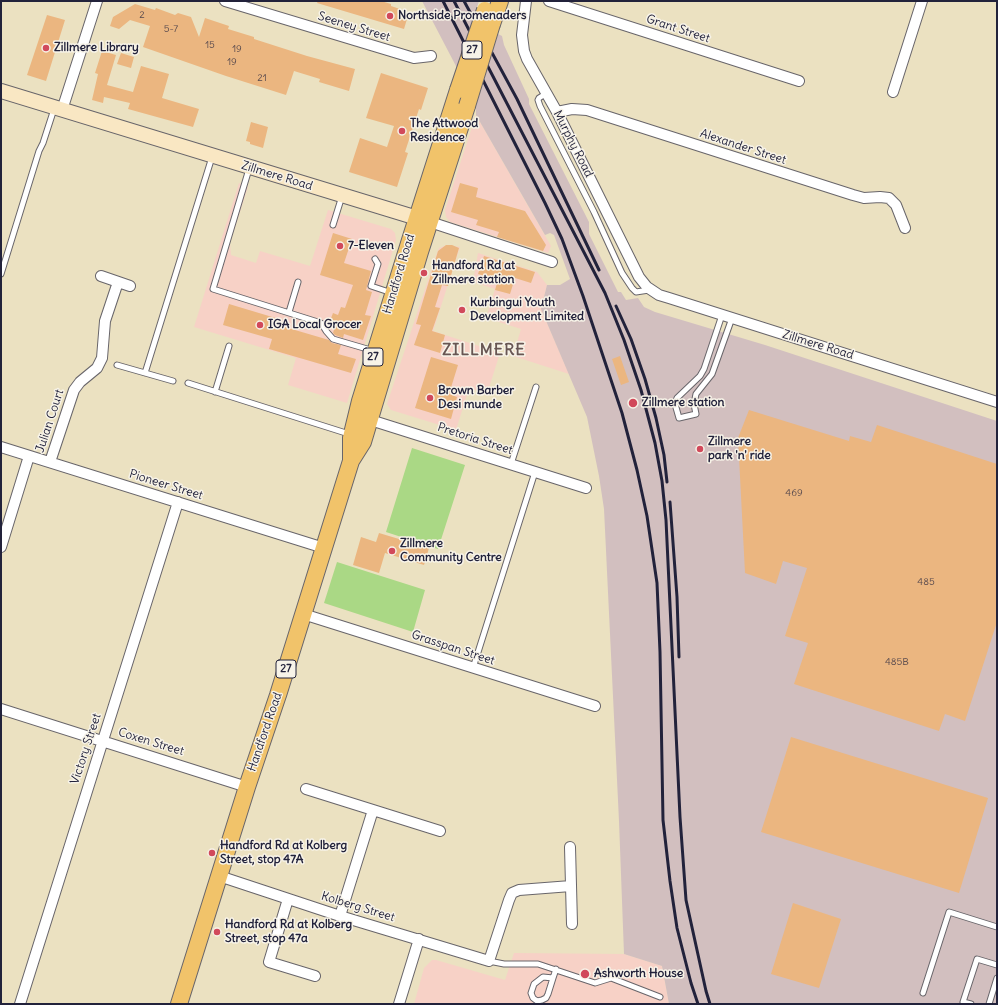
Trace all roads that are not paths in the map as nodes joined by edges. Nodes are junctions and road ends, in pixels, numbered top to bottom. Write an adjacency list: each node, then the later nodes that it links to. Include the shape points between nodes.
1 (97, 1): 13 (street)
2 (225, 1): 8 (street, Seeney Street, via 414,58)
3 (500, 1): 7 (main road, 27)
4 (526, 1): 12 (street, Murphy Road, via 522,35 524,51)
5 (549, 1): 9 (street, Grant Street)
6 (922, 1): 11 (street)
7 (488, 11): 18 (main road, Handford Road / 27, bridge, via 458,90); 18 (main road, Handford Road / 27, bridge, via 467,106)
8 (431, 56)
9 (799, 81)
10 (1, 91): 13 (main road, Zillmere Road)
11 (893, 92)
12 (547, 93): 14 (street, Murphy Road); 26 (lane, via 539,98 538,102)
13 (58, 109): 15 (main road, Zillmere Road); 24 (lane, via 39,151)
14 (557, 112): 20 (street, Alexander Street, via 586,110 858,197 889,198 896,205); 23 (street, Murphy Road)
15 (212, 156): 16 (main road, Zillmere Road); 38 (lane)
16 (249, 168): 17 (main road, Zillmere Road); 33 (lane, via 213,289)
17 (342, 195): 18 (main road, Zillmere Road); 19 (lane)
18 (423, 220): 22 (street, Zillmere Road); 32 (main road, Handford Road / 27); 36 (main road, Handford Road / 27)
19 (333, 225)
20 (905, 228)
21 (375, 259): 32 (lane, via 378,264 371,286)
22 (552, 262)
23 (636, 270): 26 (lane); 29 (street, Murphy Road)
24 (1, 274)
25 (101, 276): 27 (street)
26 (627, 281): 31 (lane, via 636,292)
27 (118, 282): 30 (street); 49 (street, Julian Court, via 105,321 102,358 97,368 74,390)
28 (298, 282): 33 (lane)
29 (643, 282): 31 (street, Zillmere Road)
30 (130, 286)
31 (652, 290): 34 (street, Zillmere Road)
32 (393, 294): 36 (main road, Handford Road / 27)
33 (288, 312): 36 (lane, via 321,322 333,338)
34 (727, 317): 34 (lane, via 712,374 696,394 696,414 678,418 675,404 677,398 700,376); 43 (street, Zillmere Road)
35 (229, 346): 42 (lane)
36 (382, 353): 44 (main road, Handford Road / 27)
37 (117, 364): 38 (lane)
38 (145, 373): 39 (lane)
39 (173, 381)
40 (188, 384): 42 (lane)
41 (536, 387): 50 (lane)
42 (215, 392): 45 (lane)
43 (997, 402)
44 (363, 418): 45 (main road, Handford Road / 27); 48 (main road, Handford Road / 27, via 362,442); 50 (street, Pretoria Street)
45 (352, 435): 48 (main road, Handford Road / 27)
46 (1, 447): 47 (street, Pioneer Street)
47 (29, 456): 49 (street, Pioneer Street); 54 (street)
48 (351, 461): 55 (main road, Handford Road / 27)
49 (50, 462): 53 (street, Pioneer Street)
50 (511, 464): 51 (street, Pretoria Street)
51 (534, 472): 52 (street, Pretoria Street); 57 (lane)
52 (586, 488)
53 (178, 502): 55 (street, Pioneer Street); 60 (street, Victory Street)
54 (1, 547)
55 (324, 548): 56 (main road, Handford Road / 27)
56 (303, 614): 57 (street, Grasspan Street); 61 (main road, Handford Road / 27)
57 (473, 668): 58 (street, Grasspan Street)
58 (595, 706)
59 (1, 709): 60 (street, Coxen Street)
60 (103, 741): 61 (street, Coxen Street); 81 (street, Victory Street)
61 (247, 787): 66 (main road, Handford Road / 27)
62 (306, 789): 63 (street)
63 (373, 810): 64 (street); 69 (street)
64 (440, 831)
65 (570, 847): 67 (street)
66 (219, 876): 68 (street, Kolberg Street); 82 (main road, Handford Road / 27)
67 (571, 886): 70 (street); 73 (street, via 519,890 512,893)
68 (288, 899): 69 (street, Kolberg Street); 76 (street, via 269,962)
69 (340, 916): 72 (street, Kolberg Street)
70 (572, 924)
71 (997, 927): 79 (lane, via 949,912)
72 (419, 939): 73 (street, Kolberg Street); 83 (street)
73 (489, 961): 75 (lane, via 504,964 538,964)
74 (997, 966): 84 (lane, via 976,959 963,1002)
75 (556, 969): 77 (lane); 80 (lane, via 595,983 611,978)
76 (315, 976)
77 (553, 978): 77 (lane, via 546,998 537,1001 533,998 531,993 534,984 544,977)
78 (997, 978): 85 (lane)
79 (923, 993)
80 (660, 997)
81 (20, 1004)
82 (180, 1004)
83 (399, 1004)
84 (971, 1004)
85 (989, 1004)

